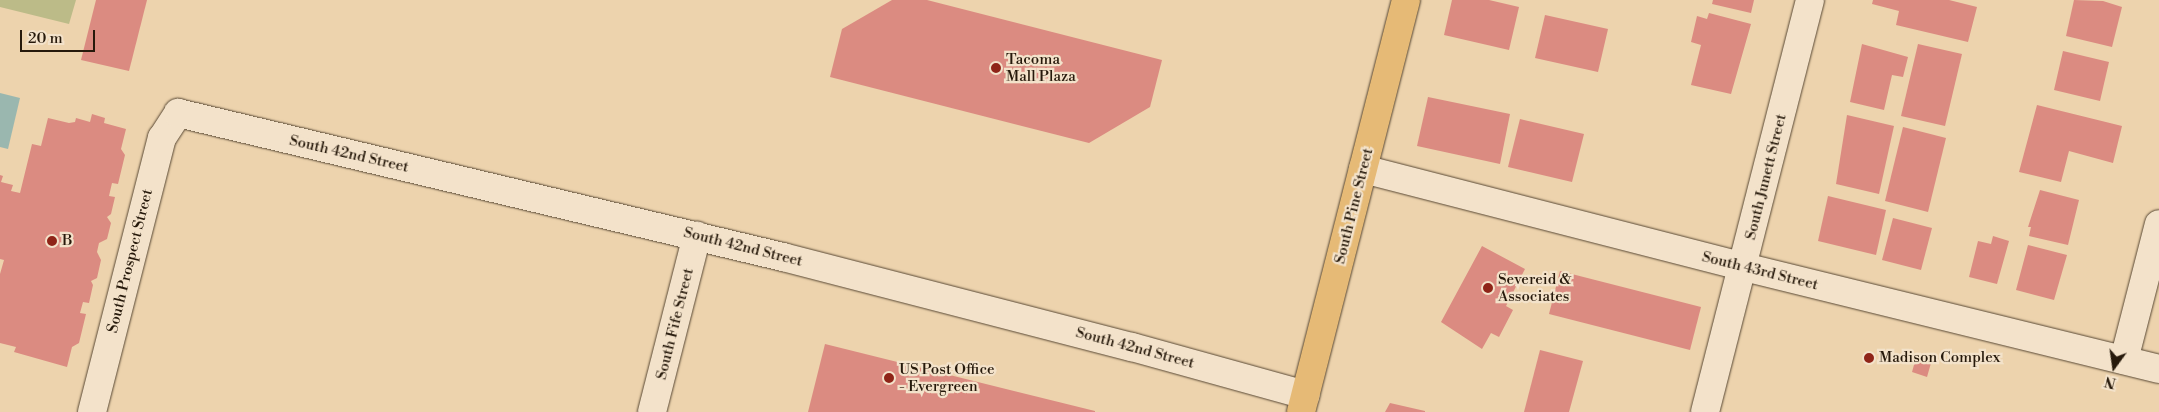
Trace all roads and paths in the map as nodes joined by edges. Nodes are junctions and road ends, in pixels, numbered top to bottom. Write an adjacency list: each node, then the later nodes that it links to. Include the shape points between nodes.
1 (1406, 0): 4 (main road, South Pine Street)
2 (1810, 0): 7 (street, South Junett Street)
3 (178, 113): 6 (street, South 42nd Street); 11 (street, South Prospect Street, via 162,138)
4 (1363, 169): 7 (street, South 43rd Street); 10 (main road, South Pine Street)
5 (2159, 224): 8 (street)
6 (697, 236): 10 (street, South 42nd Street, via 1132,347); 12 (street, South Fife Street)
7 (1744, 267): 8 (street, South 43rd Street); 13 (street, South Junett Street)
8 (2124, 360): 9 (street, South 43rd Street)
9 (2159, 369)
10 (1303, 404)
11 (92, 412)
12 (652, 412)
13 (1705, 412)

